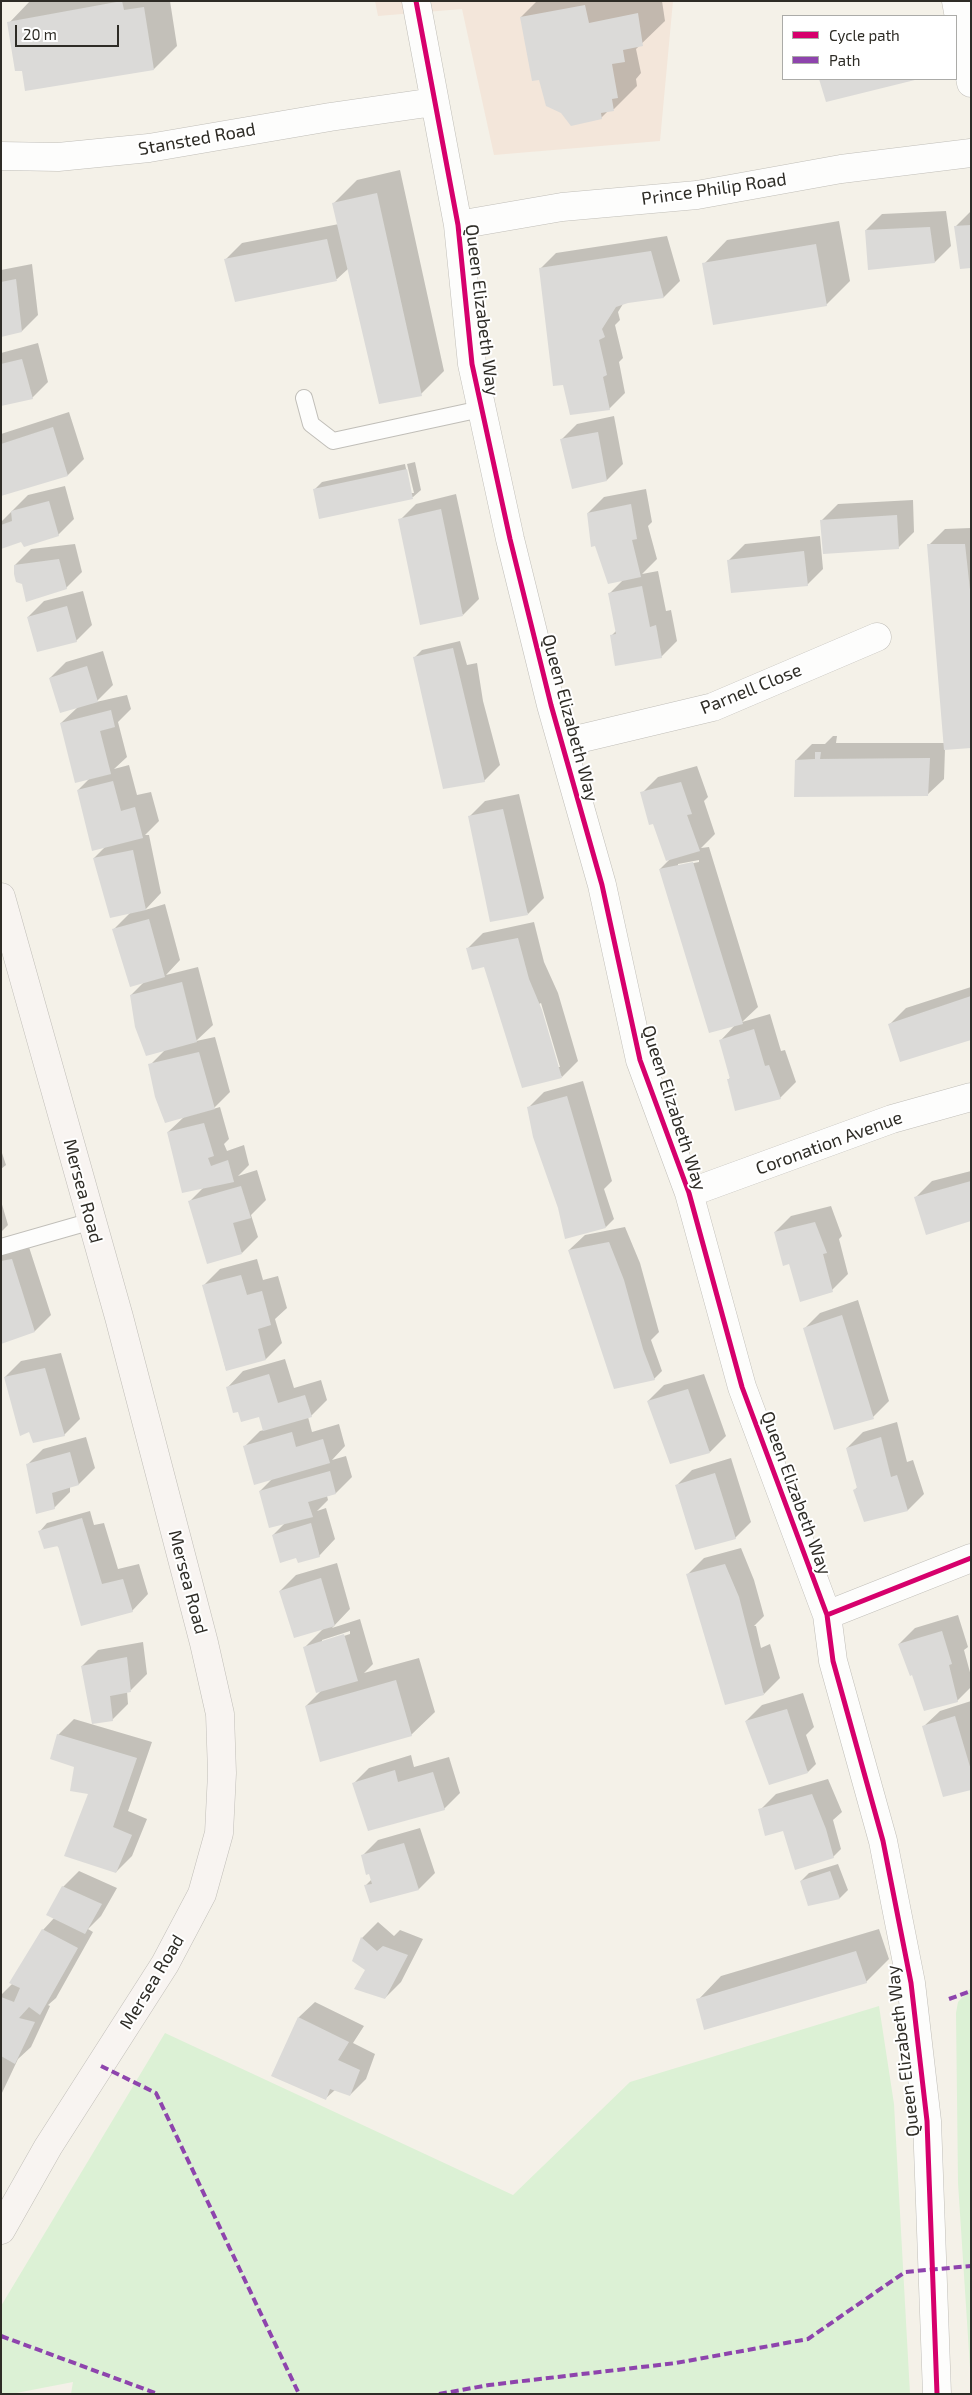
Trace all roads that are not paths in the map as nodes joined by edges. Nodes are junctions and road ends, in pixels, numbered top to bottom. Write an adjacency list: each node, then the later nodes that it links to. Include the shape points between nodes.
1 (416, 1): 4 (street, Queen Elizabeth Way)
2 (956, 1): 3 (street)
3 (971, 83)
4 (434, 102): 6 (street, Stansted Road, via 148,148 58,157); 7 (street, Queen Elizabeth Way)
5 (971, 153): 7 (street, Prince Philip Road, via 841,169 697,195 562,207)
6 (1, 156)
7 (458, 225): 9 (street, Queen Elizabeth Way, via 472,364)
8 (304, 398): 9 (lane, via 311,424 333,441)
9 (481, 409): 11 (street, Queen Elizabeth Way)
10 (877, 637): 11 (street, Parnell Close, via 713,707)
11 (562, 743): 14 (street, Queen Elizabeth Way, via 602,885 640,1060)
12 (1, 897): 15 (main road, Mersea Road)
13 (971, 1097): 14 (street, Coronation Avenue, via 892,1119)
14 (689, 1193): 18 (street, Queen Elizabeth Way, via 742,1387)
15 (92, 1221): 16 (lane); 19 (main road, Mersea Road, via 220,1714 219,1834 202,1894 165,1964 48,2147)
16 (1, 1247)
17 (971, 1558): 18 (street)
18 (827, 1615): 20 (street, Queen Elizabeth Way, via 833,1661 883,1841 911,1983 927,2121)
19 (1, 2230)
20 (937, 2394)

